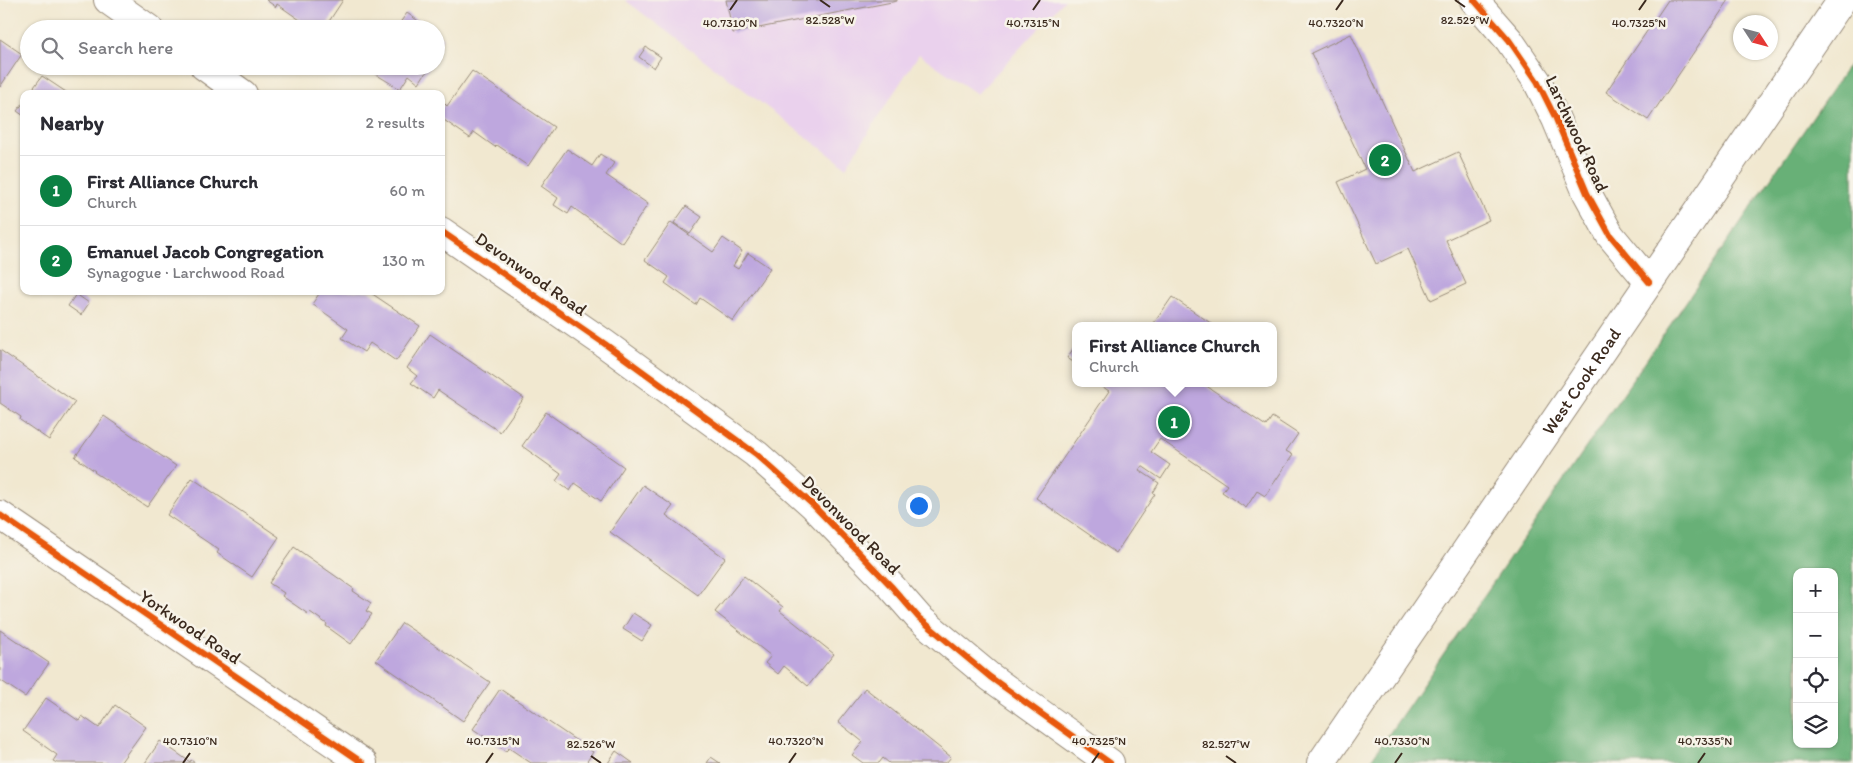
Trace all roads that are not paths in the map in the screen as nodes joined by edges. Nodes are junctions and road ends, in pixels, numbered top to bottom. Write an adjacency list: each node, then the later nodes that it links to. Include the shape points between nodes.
1 (108, 0): 4 (street)
2 (1474, 0): 8 (street, Larchwood Road, via 1509,40 1537,81 1586,193 1610,235)
3 (1842, 0): 8 (street, West Cook Road)
4 (136, 20)
5 (217, 75): 6 (street)
6 (238, 90)
7 (445, 234): 11 (street, Devonwood Road, via 613,349 756,454 813,505 919,618 990,677)
8 (1649, 282): 12 (street, West Cook Road)
9 (0, 515): 10 (street, Yorkwood Road)
10 (363, 763)
11 (1110, 763)
12 (1321, 763)

